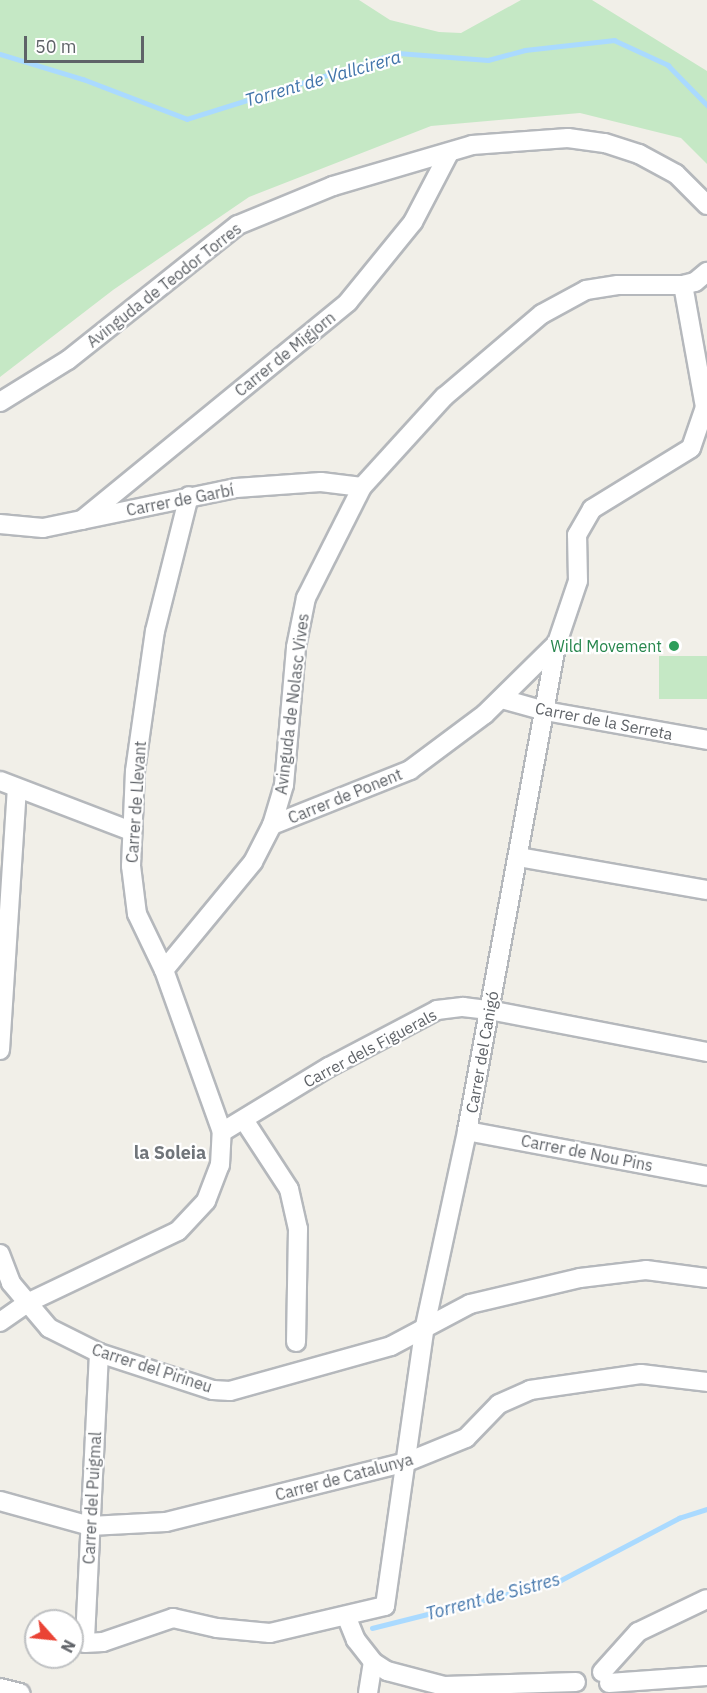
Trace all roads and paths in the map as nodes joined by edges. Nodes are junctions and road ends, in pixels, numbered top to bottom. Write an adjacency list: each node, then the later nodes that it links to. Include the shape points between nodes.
1 (449, 153): 2 (street, Avinguda de Teodor Torres, via 472,145 568,138 605,143 639,154 675,174); 5 (street, Avinguda de Teodor Torres, via 333,186 238,225 68,360); 8 (street, Carrer de Migjorn, via 413,222 348,302)
2 (707, 205)
3 (707, 272): 4 (street, via 695,282)
4 (683, 285): 6 (street, Avinguda de Nolasc Vives, via 618,285 586,290 542,314 444,398); 10 (street, Carrer de Ponent, via 705,407 691,448 592,509 577,535 578,581)
5 (0, 402)
6 (362, 487): 7 (street, Carrer de Garbí, via 321,482); 16 (street, Avinguda de Nolasc Vives, via 306,598 296,647 284,785)
7 (189, 496): 8 (street, Carrer de Garbí); 17 (street, Carrer de Llevant, via 154,631)
8 (82, 520): 9 (street, Carrer de Garbí, via 43,528)
9 (0, 524)
10 (557, 643): 11 (street, Carrer de Ponent); 12 (street, Carrer del Canigó)
11 (502, 699): 12 (street, Carrer de la Serreta); 16 (street, Carrer de Ponent, via 410,770)
12 (545, 711): 13 (street, Carrer de la Serreta); 18 (street, Carrer del Canigó)
13 (707, 740)
14 (0, 781): 15 (street)
15 (17, 789): 17 (street); 22 (street)
16 (272, 825): 20 (street, Avinguda de Nolasc Vives, via 253,862)
17 (131, 831): 20 (street, Carrer de Llevant, via 137,914)
18 (518, 858): 19 (street); 21 (street, Carrer del Canigó)
19 (707, 890)
20 (164, 970): 26 (street, Carrer de Llevant)
21 (489, 1010): 23 (street, Carrer dels Figuerals); 24 (street, Carrer dels Figuerals, via 437,1010 329,1067); 25 (street, Carrer del Canigó)
22 (0, 1050)
23 (707, 1052)
24 (244, 1120): 26 (street, Carrer dels Figuerals); 33 (street, via 290,1189 298,1228)
25 (467, 1131): 27 (street, Carrer de Nou Pins); 32 (street, Carrer del Canigó)
26 (222, 1132): 30 (street, Carrer de Llevant, via 220,1165 206,1201 178,1231)
27 (707, 1176)
28 (0, 1254): 30 (street, Carrer del Pirineu, via 11,1283)
29 (707, 1278): 32 (street, Carrer del Pirineu, via 646,1270 580,1278 470,1304)
30 (27, 1303): 31 (street); 34 (street, Carrer del Pirineu, via 49,1328)
31 (0, 1322)
32 (425, 1326): 34 (street, Carrer del Pirineu, via 391,1346 230,1391 197,1387); 36 (street, Carrer del Canigó)
33 (296, 1342)
34 (99, 1353): 38 (street, Carrer del Puigmal)
35 (707, 1382): 36 (street, Carrer de Catalunya, via 641,1374 530,1390 499,1404 466,1438)
36 (407, 1462): 38 (street, Carrer de Catalunya, via 166,1522); 40 (street, via 385,1606)
37 (0, 1501): 38 (street, Carrer de Catalunya)
38 (90, 1526): 40 (street, Carrer del Puigmal, via 85,1643 103,1642 173,1618 217,1628 270,1633)
39 (707, 1599): 43 (street, via 638,1632)
40 (347, 1618): 41 (street, via 356,1640)
41 (373, 1662): 44 (street, via 387,1671 444,1686); 47 (street)
42 (707, 1676): 43 (street)
43 (606, 1683): 44 (street, via 586,1670)
44 (576, 1687)
45 (0, 1688): 46 (street)
46 (20, 1693)
47 (368, 1693)

